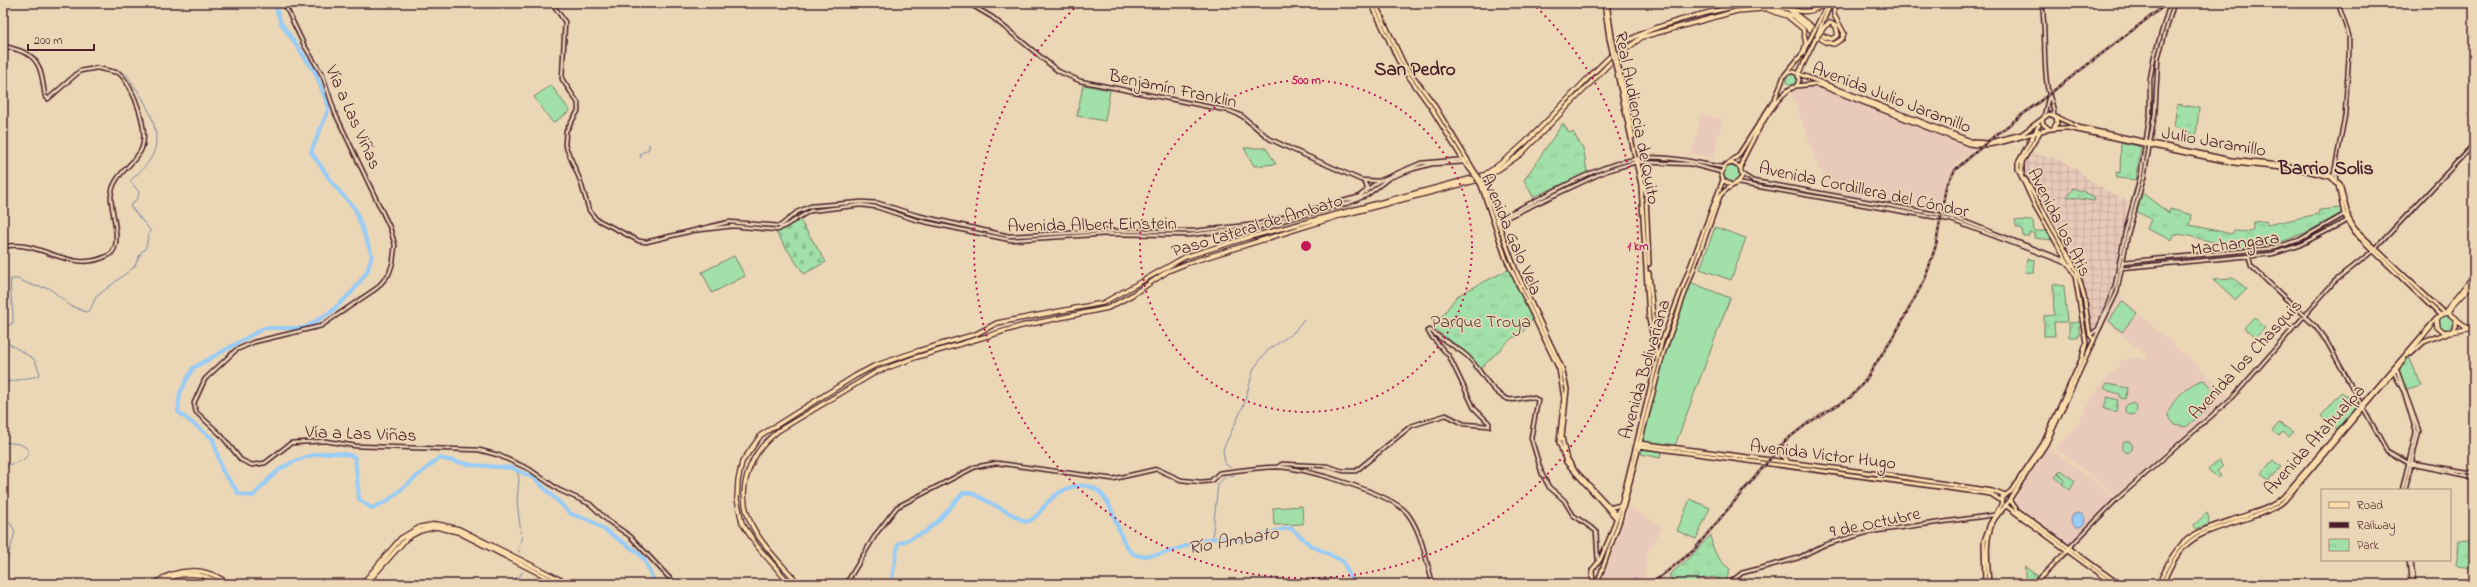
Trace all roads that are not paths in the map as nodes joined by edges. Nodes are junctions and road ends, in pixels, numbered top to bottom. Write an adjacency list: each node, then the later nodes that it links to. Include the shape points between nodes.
1 (284, 3): 117 (street, Vía a Las Viñas, via 304,45 323,76 336,113 390,228 395,245 393,262 389,274 377,288 327,323 314,329 254,342 236,350 205,379 194,402 196,412 221,435 241,460 252,465 265,463 291,444 325,441 356,446 479,450 498,455 529,469 559,490 590,504 608,521 630,536)
2 (552, 3): 56 (street, Avenida Albert Einstein, via 565,22 562,79 578,103 578,111 566,131 565,145 592,215 604,224 642,242 730,222 780,226 797,212 811,206 862,202 878,203 996,234 1018,237)
3 (968, 3): 47 (street, Benjamín Franklin, via 992,17 1027,47 1067,75 1087,82 1230,111 1242,116 1270,139)
4 (1371, 3): 37 (main road, Avenida Galo Vela, via 1402,66)
5 (1375, 3): 37 (main road, Avenida Galo Vela, via 1404,64 1433,103)
6 (1604, 3): 17 (main road, Real Audiencia de Quito)
7 (1607, 3): 17 (main road, Real Audiencia de Quito)
8 (1824, 3): 15 (highway, Paso Lateral de Ambato, via 1816,10 1807,12)
9 (1827, 3): 16 (main road)
10 (1833, 3): 14 (highway, via 1833,12 1844,33 1842,39 1834,44 1825,42 1799,20 1783,11); 16 (main road)
11 (2042, 3): 25 (street)
12 (2172, 3): 33 (street, Avenida los Atis, via 2154,57); 34 (street, Avenida los Atis, via 2158,58 2155,113)
13 (2337, 3): 40 (street, via 2349,36 2349,54 2345,110)
14 (1758, 8): 20 (highway, via 1774,11 1798,23 1805,34); 119 (highway, Paso Lateral de Ambato, via 1690,23 1642,37 1634,42 1615,58 1521,154 1486,178 1339,216 1188,263 1168,271 1108,308 1021,326 917,357 876,372 836,396 778,431 764,443 750,464 745,484 746,513 752,528)
15 (1788, 8): 18 (highway, bridge, via 1825,37 1832,39 1838,35 1839,30 1830,23 1825,26); 118 (highway, Paso Lateral de Ambato, via 1768,4 1748,5 1688,19 1641,34 1611,56 1513,155 1484,175 1246,238 1185,257 1104,303 997,323 976,334 896,358 855,376 761,435 742,462 737,499 742,523 757,546)
16 (1826, 9): 18 (main road, bridge); 20 (main road, bridge)
17 (1610, 38): 36 (main road, Real Audiencia de Quito, bridge)
18 (1815, 41): 22 (main road)
19 (3, 46): 57 (street, via 20,50 37,60 44,96 48,99 80,71 97,68 119,73 138,105 143,138 140,151 119,175 113,188 112,207 117,239 116,246 110,254 82,263 30,247)
20 (1803, 54): 21 (main road)
21 (1789, 72): 22 (main road); 23 (main road, via 1784,76)
22 (1798, 75): 24 (main road, via 1799,82); 28 (main road, Avenida Julio Jaramillo, via 1973,142 1987,143 2022,134)
23 (1784, 81): 24 (main road, via 1786,85); 39 (main road, via 1738,156)
24 (1795, 86): 32 (main road, Avenida Julio Jaramillo, via 1822,86 1969,144 1992,145); 42 (main road, via 1784,92 1774,106 1748,148)
25 (2049, 95): 26 (street); 27 (street)
26 (2055, 116): 27 (main road, Julio Jaramillo, via 2049,114); 29 (main road, via 2057,122); 33 (main road, Julio Jaramillo, via 2081,128)
27 (2043, 118): 28 (main road); 30 (main road, via 2043,124)
28 (2040, 123): 32 (main road, Avenida los Atis)
29 (2054, 127): 30 (main road, Julio Jaramillo); 33 (main road, Julio Jaramillo)
30 (2048, 128): 31 (main road, Avenida Julio Jaramillo)
31 (2040, 132): 32 (main road, Avenida Julio Jaramillo); 60 (main road, Avenida los Atis, via 2022,162 2022,174)
32 (2033, 133): 60 (main road, Avenida los Atis, via 2018,163 2018,169 2035,206)
33 (2145, 143): 34 (main road, Julio Jaramillo); 61 (street, Avenida los Atis, via 2141,174)
34 (2150, 144): 45 (main road, Julio Jaramillo, via 2238,164 2303,170); 61 (street, Avenida los Atis)
35 (2473, 146): 58 (street, Avenida los Chasquis)
36 (1637, 160): 38 (street); 55 (street, via 1606,171); 78 (main road, Real Audiencia de Quito, via 1646,196 1653,327 1656,341); 82 (main road, Real Audiencia de Quito, via 1643,198 1649,319)
37 (1465, 161): 48 (street, Avenida Albert Einstein, via 1425,165); 55 (main road, Avenida Galo Vela, bridge, via 1482,184)
38 (1654, 161): 41 (street, via 1673,159); 43 (street, via 1690,164)
39 (1727, 164): 41 (main road); 42 (main road, via 1735,164)
40 (2336, 166): 45 (street); 49 (street)
41 (1723, 167): 43 (main road)
42 (1741, 169): 44 (main road)
43 (1721, 172): 46 (main road)
44 (1742, 174): 50 (main road); 60 (street, Avenida Cordillera del Cóndor, via 1753,181 1953,217)
45 (2333, 177): 49 (main road, Julio Jaramillo)
46 (1723, 180): 51 (main road); 78 (main road, Avenida Bolivariana)
47 (1364, 182): 48 (street, Benjamín Franklin); 52 (street, via 1367,187)
48 (1380, 182): 52 (street, Avenida Albert Einstein); 56 (street, Avenida Albert Einstein, via 1356,202 1253,228 1180,236)
49 (2338, 182): 53 (main road)
50 (1737, 183): 51 (main road); 62 (street, Avenida Cordillera del Cóndor, via 1951,220)
51 (1731, 185): 85 (main road, Avenida Bolivariana, via 1720,196 1684,293)
52 (1365, 193): 56 (street, Avenida Albert Einstein, via 1251,225 1180,232 1107,231)
53 (2345, 214): 54 (main road); 61 (street, Machangara, via 2299,240 2274,248)
54 (2348, 220): 58 (main road); 59 (street, Machangara, via 2292,248)
55 (1496, 221): 99 (main road, Avenida Galo Vela, via 1564,374 1567,396 1562,437 1566,456 1573,468); 101 (main road, Avenida Galo Vela, via 1506,259 1559,369 1564,398 1560,442 1566,462)
56 (1059, 236)
57 (3, 247)
58 (2374, 250): 68 (main road); 69 (street, Avenida los Chasquis, via 2334,282)
59 (2249, 257): 63 (street, Machangara); 69 (street, via 2251,266)
60 (2069, 261): 62 (main road, Avenida los Atis)
61 (2121, 262): 63 (street, Avenida los Atis)
62 (2073, 267): 75 (main road, Avenida los Atis, via 2084,296); 76 (main road, Avenida los Atis)
63 (2120, 268): 75 (street, Avenida los Atis, via 2108,307 2096,332); 77 (street, Avenida los Atis, via 2114,302)
64 (2474, 276): 66 (highway); 68 (highway, Avenida Atahualpa)
65 (2474, 282): 67 (highway)
66 (2460, 293)
67 (2448, 313): 68 (highway); 70 (highway)
68 (2441, 315): 74 (highway, via 2438,327); 81 (main road, Avenida Atahualpa)
69 (2304, 316): 84 (street, via 2327,342); 102 (street, Avenida los Chasquis, via 2233,397 2117,499)
70 (2455, 318): 73 (highway); 74 (highway, via 2456,326)
71 (2431, 326): 81 (highway)
72 (2474, 328): 73 (highway)
73 (2469, 329): 74 (highway)
74 (2449, 332): 81 (main road, Avenida Atahualpa, via 2424,342)
75 (2090, 335): 76 (main road, Avenida los Atis); 77 (main road, Avenida los Atis)
76 (2086, 337): 79 (main road, Avenida los Atis)
77 (2094, 340): 80 (main road, Avenida los Atis)
78 (1662, 342): 82 (main road, Avenida Bolivariana)
79 (2086, 343): 80 (main road); 95 (main road, Avenida los Atis, via 2082,358 2043,444)
80 (2092, 344): 96 (main road, Avenida los Atis, via 2046,444)
81 (2407, 356): 83 (main road, Avenida Atahualpa); 84 (main road, Avenida Atahualpa)
82 (1657, 357): 85 (main road, Avenida Bolivariana)
83 (2395, 372): 84 (main road, Avenida Atahualpa); 88 (street, via 2416,432); 89 (street, via 2419,431)
84 (2364, 407): 88 (street, via 2387,451); 130 (main road, Avenida Atahualpa, via 2279,501 2185,540 2171,556); 131 (main road, Avenida Atahualpa, via 2280,505 2192,539 2174,556)
85 (1637, 444): 87 (main road, Avenida Victor Hugo); 97 (main road, Avenida Victor Hugo, via 1991,494); 98 (main road, Avenida Bolivariana); 101 (main road, Avenida Bolivariana)
86 (1781, 447): 87 (main road, via 1781,455)
87 (1788, 462): 95 (main road, Avenida Victor Hugo, via 1980,489)
88 (2408, 462): 89 (street); 93 (street)
89 (2412, 464): 91 (street); 92 (street); 94 (street)
90 (1278, 467): 104 (street, via 1282,464 1326,466 1343,471 1356,471 1411,426 1446,415 1464,424 1489,426 1474,408 1449,356 1428,333 1430,330 1465,354 1477,366 1486,381 1504,398 1511,400 1529,396 1538,400 1531,438 1542,474 1551,490 1564,500 1573,515 1596,532); 120 (street, via 1226,472 1216,474 1211,481 1201,482 1182,480 1157,469 1113,479 997,463 975,467 897,507 876,534); 121 (street, via 1331,477 1390,499 1400,506 1416,530)
91 (2474, 473)
92 (2474, 477)
93 (2402, 489)
94 (2406, 489)
95 (2006, 496): 96 (main road); 97 (main road, Avenida los Atis, via 2002,498)
96 (2010, 500): 97 (main road, Avenida los Atis); 102 (main road, Avenida Victor Hugo, via 2017,510)
97 (2003, 504): 100 (main road, Avenida los Atis); 102 (main road, Avenida Victor Hugo); 126 (main road, Avenida los Atis, via 1989,534)
98 (1621, 505): 99 (main road); 101 (main road, Avenida Bolivariana)
99 (1609, 508): 101 (main road, Avenida Galo Vela)
100 (1994, 515): 124 (street, 9 de Octubre, via 1869,532 1824,545 1798,558 1742,573); 125 (main road, Avenida los Atis, via 1984,541)
101 (1619, 518): 104 (main road, Avenida Bolivariana); 106 (main road, Avenida Bolivariana)
102 (2068, 549): 127 (main road, Avenida los Chasquis); 128 (main road, Avenida Victor Hugo); 129 (main road, Avenida Victor Hugo)
103 (2410, 561): 132 (street)
104 (1598, 562): 105 (main road, Avenida Bolivariana)
105 (1595, 567): 106 (main road); 107 (main road, via 1592,571)
106 (1602, 570): 108 (main road)
107 (1593, 576): 108 (main road); 122 (main road)
108 (1598, 577): 123 (main road)
109 (154, 584): 112 (highway, via 172,573 194,571 214,576)
110 (160, 584): 111 (highway, via 173,577 194,574)
111 (222, 584)
112 (228, 584)
113 (362, 584): 116 (highway, via 404,536 420,527 437,524 459,529)
114 (366, 584): 115 (highway, via 407,538 436,527 458,532)
115 (560, 584)
116 (569, 584)
117 (675, 584)
118 (790, 584)
119 (799, 584)
120 (846, 584)
121 (1433, 584)
122 (1593, 584)
123 (1597, 584)
124 (1728, 584)
125 (1985, 584)
126 (1989, 584)
127 (2034, 584)
128 (2113, 584)
129 (2119, 584)
130 (2159, 584)
131 (2163, 584)
132 (2412, 584)

